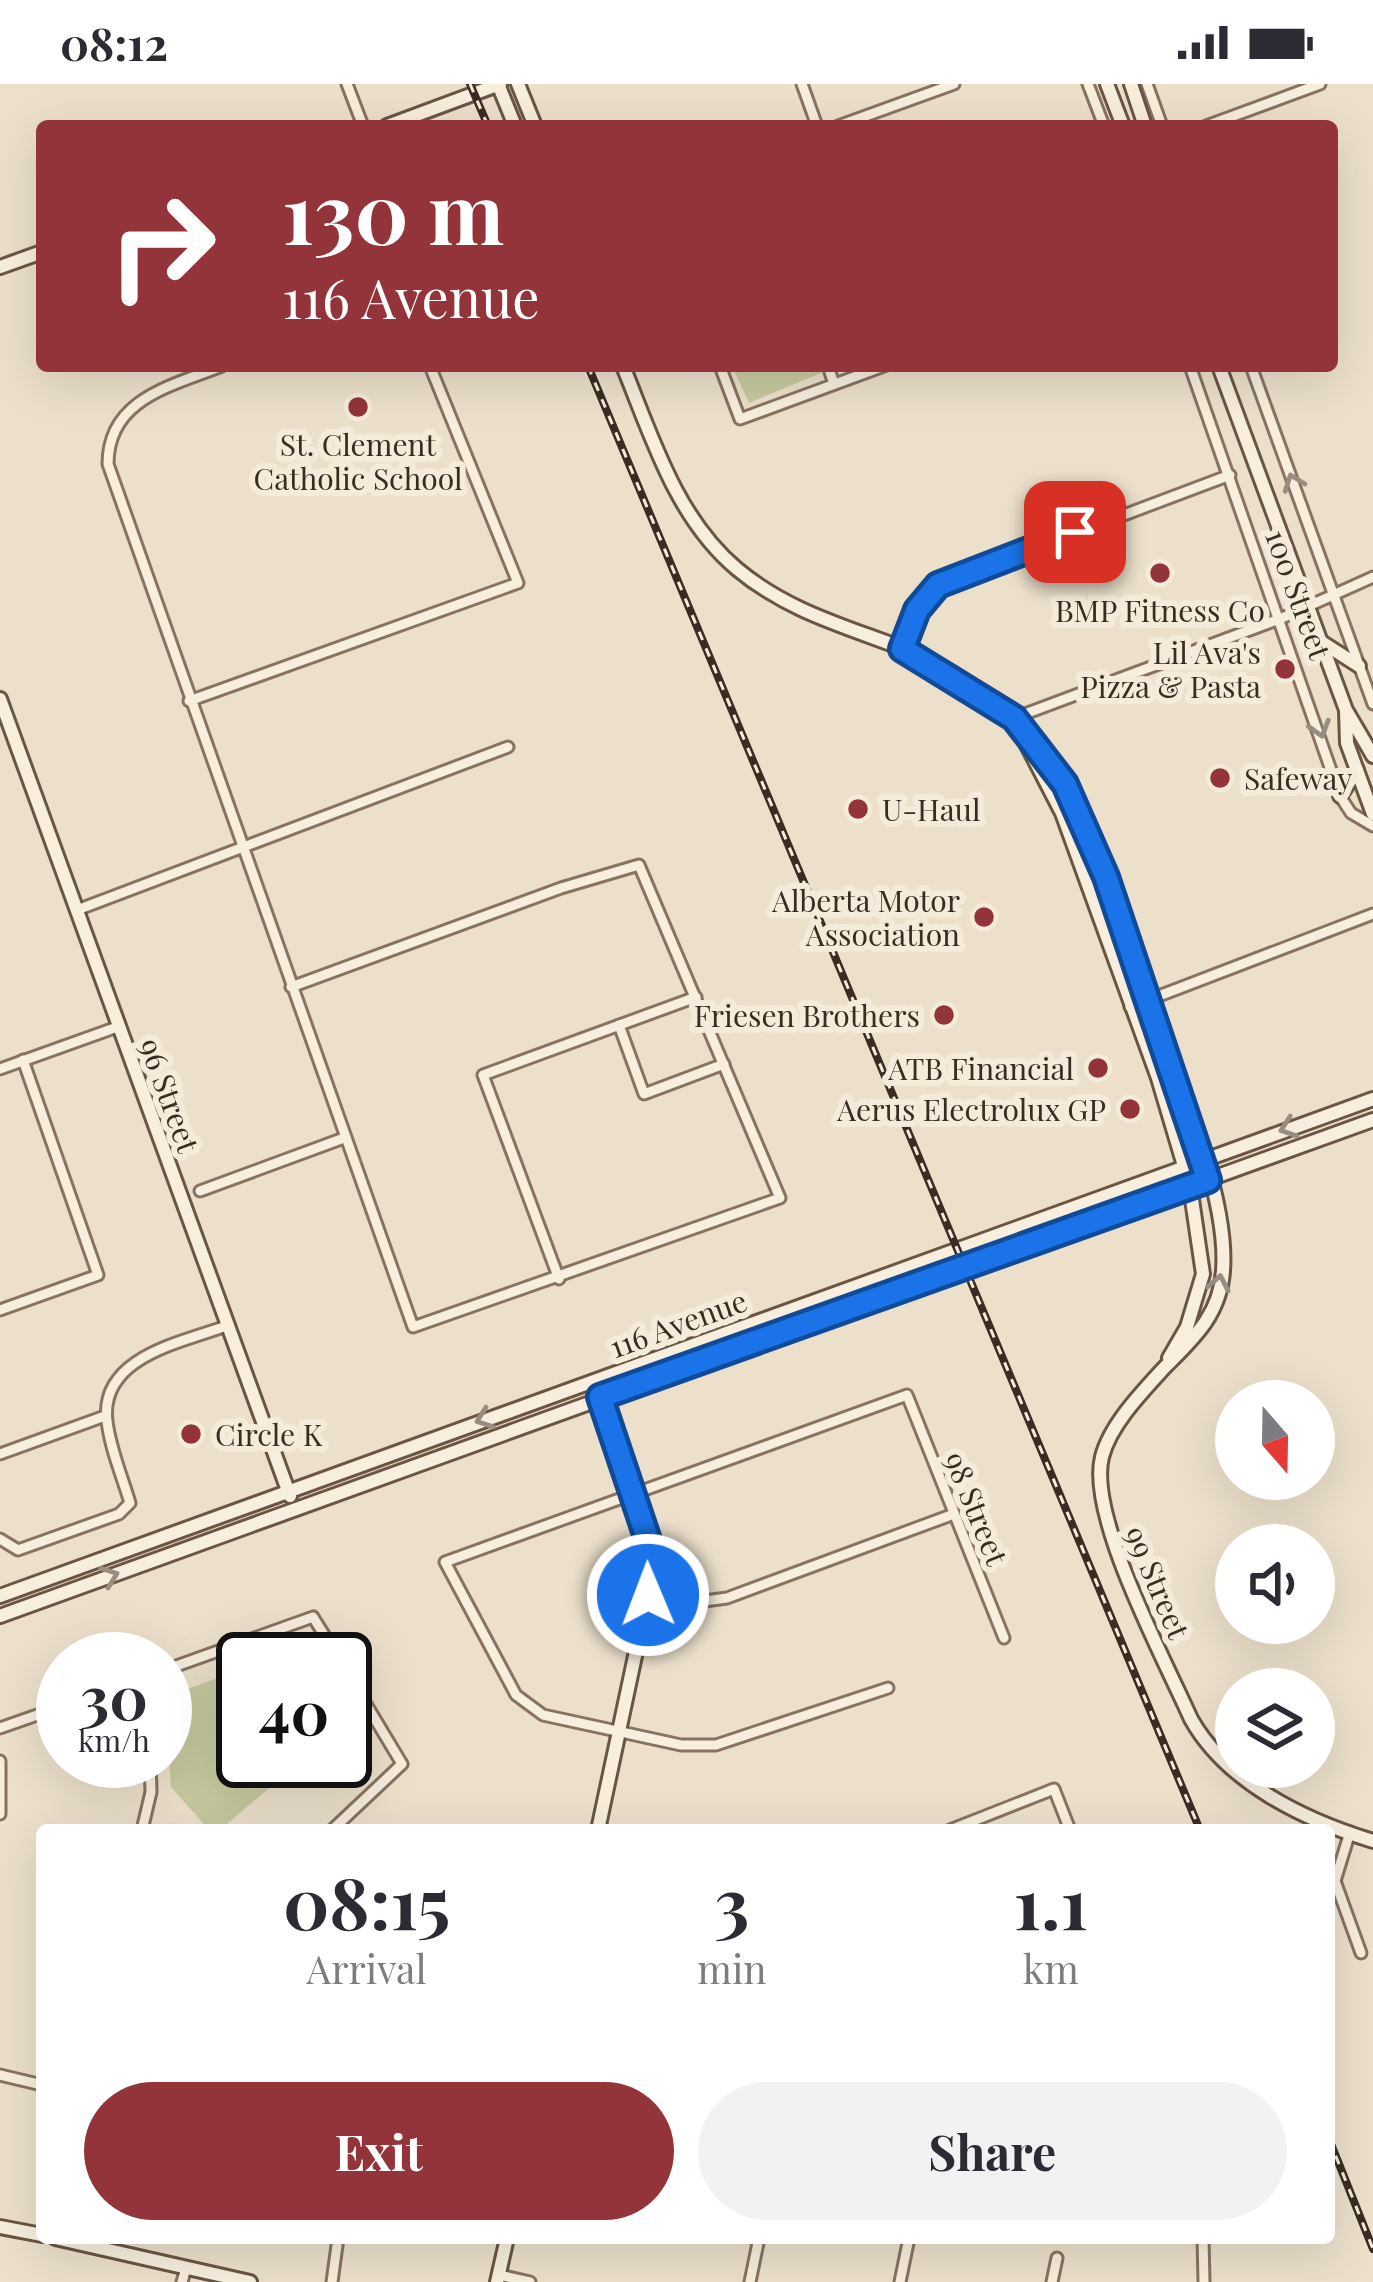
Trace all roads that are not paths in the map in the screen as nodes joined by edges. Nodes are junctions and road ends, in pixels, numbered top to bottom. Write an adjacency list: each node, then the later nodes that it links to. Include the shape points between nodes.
1 (347, 84): 11 (street)
2 (499, 84): 12 (main road); 13 (main road)
3 (518, 84): 14 (main road)
4 (802, 84): 15 (street)
5 (954, 84): 16 (street)
6 (1088, 84): 17 (street)
7 (1107, 84): 18 (main road)
8 (1131, 84): 19 (main road)
9 (1147, 84): 20 (street)
10 (1320, 84): 21 (street)
11 (361, 120)
12 (403, 120)
13 (513, 120)
14 (533, 120)
15 (815, 120)
16 (855, 120)
17 (1102, 120)
18 (1121, 120)
19 (1143, 120)
20 (1160, 120)
21 (1222, 120)
22 (36, 254): 23 (main road)
23 (0, 267)
24 (208, 372): 43 (street, via 127,408 108,439 108,464)
25 (432, 372): 43 (street, via 518,583)
26 (626, 372): 40 (main road, 99 Street, via 682,501 724,557 805,614)
27 (722, 372): 33 (street, via 740,419)
28 (830, 372): 33 (street)
29 (867, 372): 33 (street)
30 (1192, 372): 34 (street, 100 Street)
31 (1221, 372): 37 (main road, 100 Street)
32 (1253, 372): 36 (street, 100 Street, one-way to 32)
33 (834, 384)
34 (1229, 475): 38 (street, 100 Street); 40 (street, via 938,585 917,610)
35 (1373, 577): 36 (street)
36 (1332, 592): 37 (street); 41 (street, 100 Street)
37 (1307, 605): 38 (street); 39 (main road, 100 Street)
38 (1282, 618): 46 (street); 50 (street, 100 Street, one-way to 50)
39 (1320, 641): 41 (main road); 45 (main road, 100 Street)
40 (902, 649): 46 (main road, 99 Street)
41 (1359, 666): 44 (street, 100 Street)
42 (0, 699): 54 (main road, 96 Street)
43 (189, 701): 53 (street)
44 (1373, 704)
45 (1346, 710): 48 (main road, 100 Street); 49 (main road, 100 Street)
46 (1014, 718): 58 (main road, 99 Street, via 1080,810); 59 (main road, 99 Street, via 1062,813)
47 (508, 747): 53 (street)
48 (1373, 756)
49 (1357, 770): 50 (main road); 51 (main road, 100 Street)
50 (1340, 796): 52 (street, 100 Street)
51 (1373, 814)
52 (1373, 826)
53 (239, 848): 54 (street); 56 (street)
54 (77, 910): 61 (main road, 96 Street)
55 (1373, 914): 58 (street)
56 (291, 986): 57 (street, via 639,865); 67 (street)
57 (696, 997): 60 (street); 63 (street)
58 (1147, 1000): 59 (street); 68 (main road, 99 Street)
59 (1130, 1007): 69 (main road, 99 Street)
60 (619, 1025): 63 (street, via 644,1094); 75 (street, via 483,1075)
61 (120, 1026): 62 (street); 77 (main road, 96 Street)
62 (23, 1060): 64 (street); 76 (street, via 98,1275)
63 (724, 1064): 75 (street, via 780,1198)
64 (0, 1069)
65 (1373, 1099): 68 (main road, 116 Avenue, one-way to 68)
66 (1373, 1120): 70 (main road, 116 Avenue)
67 (344, 1138): 72 (street); 75 (street, via 413,1327)
68 (1202, 1157): 69 (main road, 116 Avenue); 70 (main road, 99 Street)
69 (1185, 1163): 71 (main road, 99 Street); 73 (main road, 116 Avenue)
70 (1208, 1180): 71 (main road, 116 Avenue); 78 (main road, 99 Street, one-way to 70, via 1200,1334 1221,1286 1223,1252)
71 (1190, 1186): 74 (main road, 116 Avenue); 78 (main road, 99 Street, via 1203,1274)
72 (200, 1191)
73 (985, 1236): 74 (main road); 79 (main road, 116 Avenue)
74 (993, 1254): 80 (main road, 116 Avenue)
75 (559, 1280)
76 (0, 1310)
77 (229, 1325): 81 (street, via 135,1360 118,1377); 83 (main road, 96 Street)
78 (1165, 1368): 107 (main road, 99 Street, via 1105,1449 1106,1520 1209,1749 1254,1787)
79 (594, 1380): 80 (main road); 83 (main road, 116 Avenue, one-way to 83)
80 (600, 1397): 84 (main road); 85 (main road, 116 Avenue)
81 (106, 1416): 82 (street); 87 (street, via 130,1503 17,1550)
82 (0, 1454)
83 (288, 1490): 85 (main road, 96 Street); 89 (main road, 116 Avenue)
84 (634, 1495): 86 (street, 98 Street, via 907,1395); 88 (main road, via 648,1540); 98 (street, via 445,1562 516,1695 543,1715)
85 (295, 1509): 90 (main road, 116 Avenue, one-way to 85)
86 (953, 1514): 88 (street, via 727,1598); 93 (street, 98 Street)
87 (0, 1539)
88 (648, 1595): 98 (main road)
89 (0, 1596)
90 (0, 1616)
91 (271, 1632): 92 (street, via 313,1617)
92 (322, 1632)
93 (1004, 1638)
94 (888, 1688): 98 (street, via 716,1745)
95 (372, 1714): 103 (street, via 402,1764)
96 (36, 1715): 97 (street)
97 (0, 1728)
98 (621, 1731): 104 (main road)
99 (0, 1761): 101 (street)
100 (151, 1788): 102 (street)
101 (0, 1814)
102 (143, 1824)
103 (338, 1824)
104 (599, 1824)
105 (965, 1824): 106 (street, via 1054,1789)
106 (1068, 1824)
107 (1334, 1824)
108 (1335, 1825): 109 (main road, 99 Street)
109 (1351, 1832): 110 (main road, 99 Street); 111 (street)
110 (1373, 1841)
111 (1335, 1872)
112 (1335, 1877): 113 (street)
113 (1361, 1953)
114 (0, 2075): 115 (street)
115 (36, 2084)
116 (0, 2227): 117 (main road)
117 (36, 2234)
118 (76, 2244): 125 (main road)
119 (337, 2244): 128 (street)
120 (505, 2244): 126 (main road)
121 (758, 2244): 130 (street)
122 (908, 2244): 131 (street)
123 (1203, 2244): 133 (street)
124 (1057, 2258): 132 (street)
125 (184, 2275): 127 (main road)
126 (498, 2278): 129 (street)
127 (250, 2282)
128 (332, 2282)
129 (530, 2282)
130 (750, 2282)
131 (900, 2282)
132 (1052, 2282)
133 (1204, 2282)

